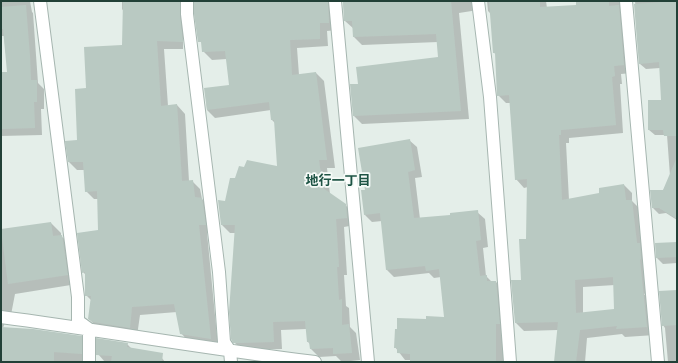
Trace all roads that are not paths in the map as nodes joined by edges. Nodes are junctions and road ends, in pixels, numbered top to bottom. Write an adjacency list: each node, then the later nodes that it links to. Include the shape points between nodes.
1 (40, 1): 7 (street, via 78,297 78,321)
2 (187, 1): 8 (street, via 219,272 224,342)
3 (335, 1): 11 (street)
4 (478, 1): 12 (street, via 490,97)
5 (626, 1): 13 (street)
6 (1, 317): 7 (street)
7 (89, 329): 8 (street); 9 (street)
8 (230, 357): 10 (street)
9 (89, 362)
10 (315, 362)
11 (368, 362)
12 (510, 362)
13 (658, 362)

